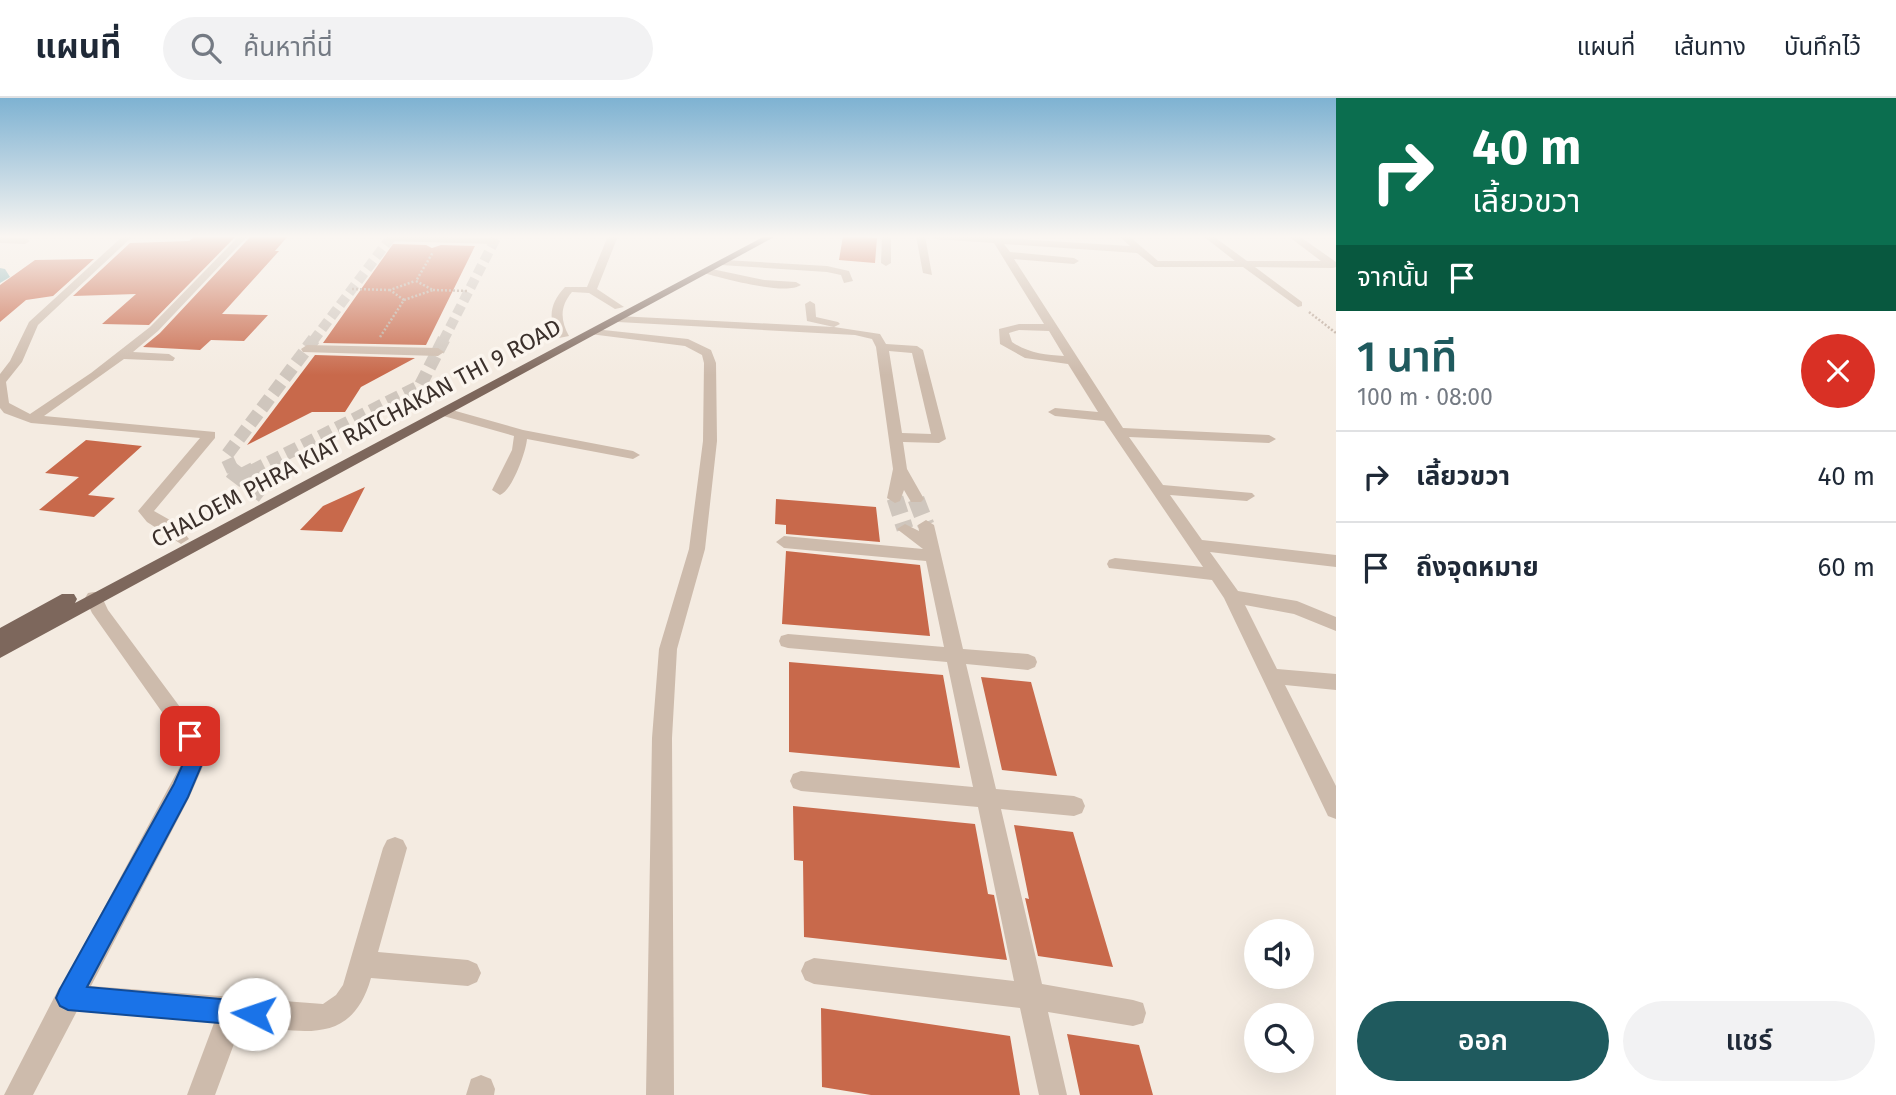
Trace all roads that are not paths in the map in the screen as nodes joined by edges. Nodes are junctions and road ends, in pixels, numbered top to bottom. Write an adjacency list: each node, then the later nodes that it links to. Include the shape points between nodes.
1 (78, 283): 24 (street, via 33,324 16,362)
2 (199, 283): 21 (street)
3 (594, 283): 10 (street)
4 (676, 283): 13 (main road, CHALOEM PHRA KIAT RATCHAKAN THI 9 ROAD)
5 (682, 283): 13 (main road, CHALOEM PHRA KIAT RATCHAKAN THI 9 ROAD)
6 (757, 283): 9 (street)
7 (1024, 283): 14 (street)
8 (1270, 283): 12 (street)
9 (796, 285)
10 (591, 290): 13 (street); 17 (street, via 569,289 559,301 555,313)
11 (810, 304): 16 (street, via 811,319 839,326)
12 (1298, 304)
13 (619, 313): 15 (main road, CHALOEM PHRA KIAT RATCHAKAN THI 9 ROAD); 16 (street); 17 (main road, CHALOEM PHRA KIAT RATCHAKAN THI 9 ROAD)
14 (1052, 328): 23 (street); 23 (street, via 1003,331 1006,344 1023,354)
15 (594, 332): 25 (main road, CHALOEM PHRA KIAT RATCHAKAN THI 9 ROAD); 73 (street, via 688,343 706,353 710,363 710,442 697,549 668,649 662,738)
16 (843, 332): 18 (street, via 876,336)
17 (563, 336): 42 (main road, CHALOEM PHRA KIAT RATCHAKAN THI 9 ROAD)
18 (882, 347): 31 (street); 31 (street, via 917,350 939,439)
19 (307, 349): 20 (street)
20 (438, 352)
21 (123, 355): 22 (street); 28 (street)
22 (169, 358)
23 (1072, 360): 27 (street)
24 (0, 382): 28 (street, via 3,404)
25 (445, 412): 30 (street); 50 (main road, CHALOEM PHRA KIAT RATCHAKAN THI 9 ROAD)
26 (1055, 412): 27 (street)
27 (1108, 417): 29 (street)
28 (31, 419): 42 (street, via 210,435 146,512 171,526)
29 (1118, 432): 32 (street); 35 (street)
30 (521, 434): 33 (street); 36 (street, via 519,450)
31 (895, 437): 34 (street)
32 (1269, 439)
33 (633, 455)
34 (900, 469): 38 (street); 39 (street)
35 (1157, 489): 37 (street); 44 (street)
36 (500, 490)
37 (1247, 496)
38 (895, 498)
39 (916, 499)
40 (926, 525): 45 (street)
41 (905, 529): 45 (street)
42 (181, 539): 52 (main road, CHALOEM PHRA KIAT RATCHAKAN THI 9 ROAD)
43 (784, 542): 45 (street)
44 (1199, 545): 46 (street); 48 (street)
45 (931, 552): 55 (street)
46 (1336, 561)
47 (1115, 564): 48 (street)
48 (1218, 575): 49 (street)
49 (1232, 596): 51 (street, via 1297,608); 57 (street)
50 (94, 598): 54 (main road, CHALOEM PHRA KIAT RATCHAKAN THI 9 ROAD); 68 (street, via 190,736 196,757)
51 (1336, 624)
52 (0, 636)
53 (788, 641): 55 (street)
54 (0, 651)
55 (954, 655): 56 (street); 61 (street)
56 (1028, 662)
57 (1272, 676): 58 (street); 60 (street)
58 (1336, 682)
59 (801, 781): 61 (street)
60 (1333, 798)
61 (986, 800): 62 (street); 67 (street)
62 (1074, 806)
63 (396, 848): 64 (street)
64 (362, 964): 66 (street); 69 (street, via 348,1005 337,1013 321,1018)
65 (814, 971): 67 (street)
66 (468, 973)
67 (1031, 996): 70 (street); 74 (street)
68 (68, 998): 69 (street); 71 (street)
69 (232, 1013): 72 (street)
70 (1133, 1013)
71 (18, 1095)
72 (201, 1095)
73 (660, 1095)
74 (1053, 1095)

